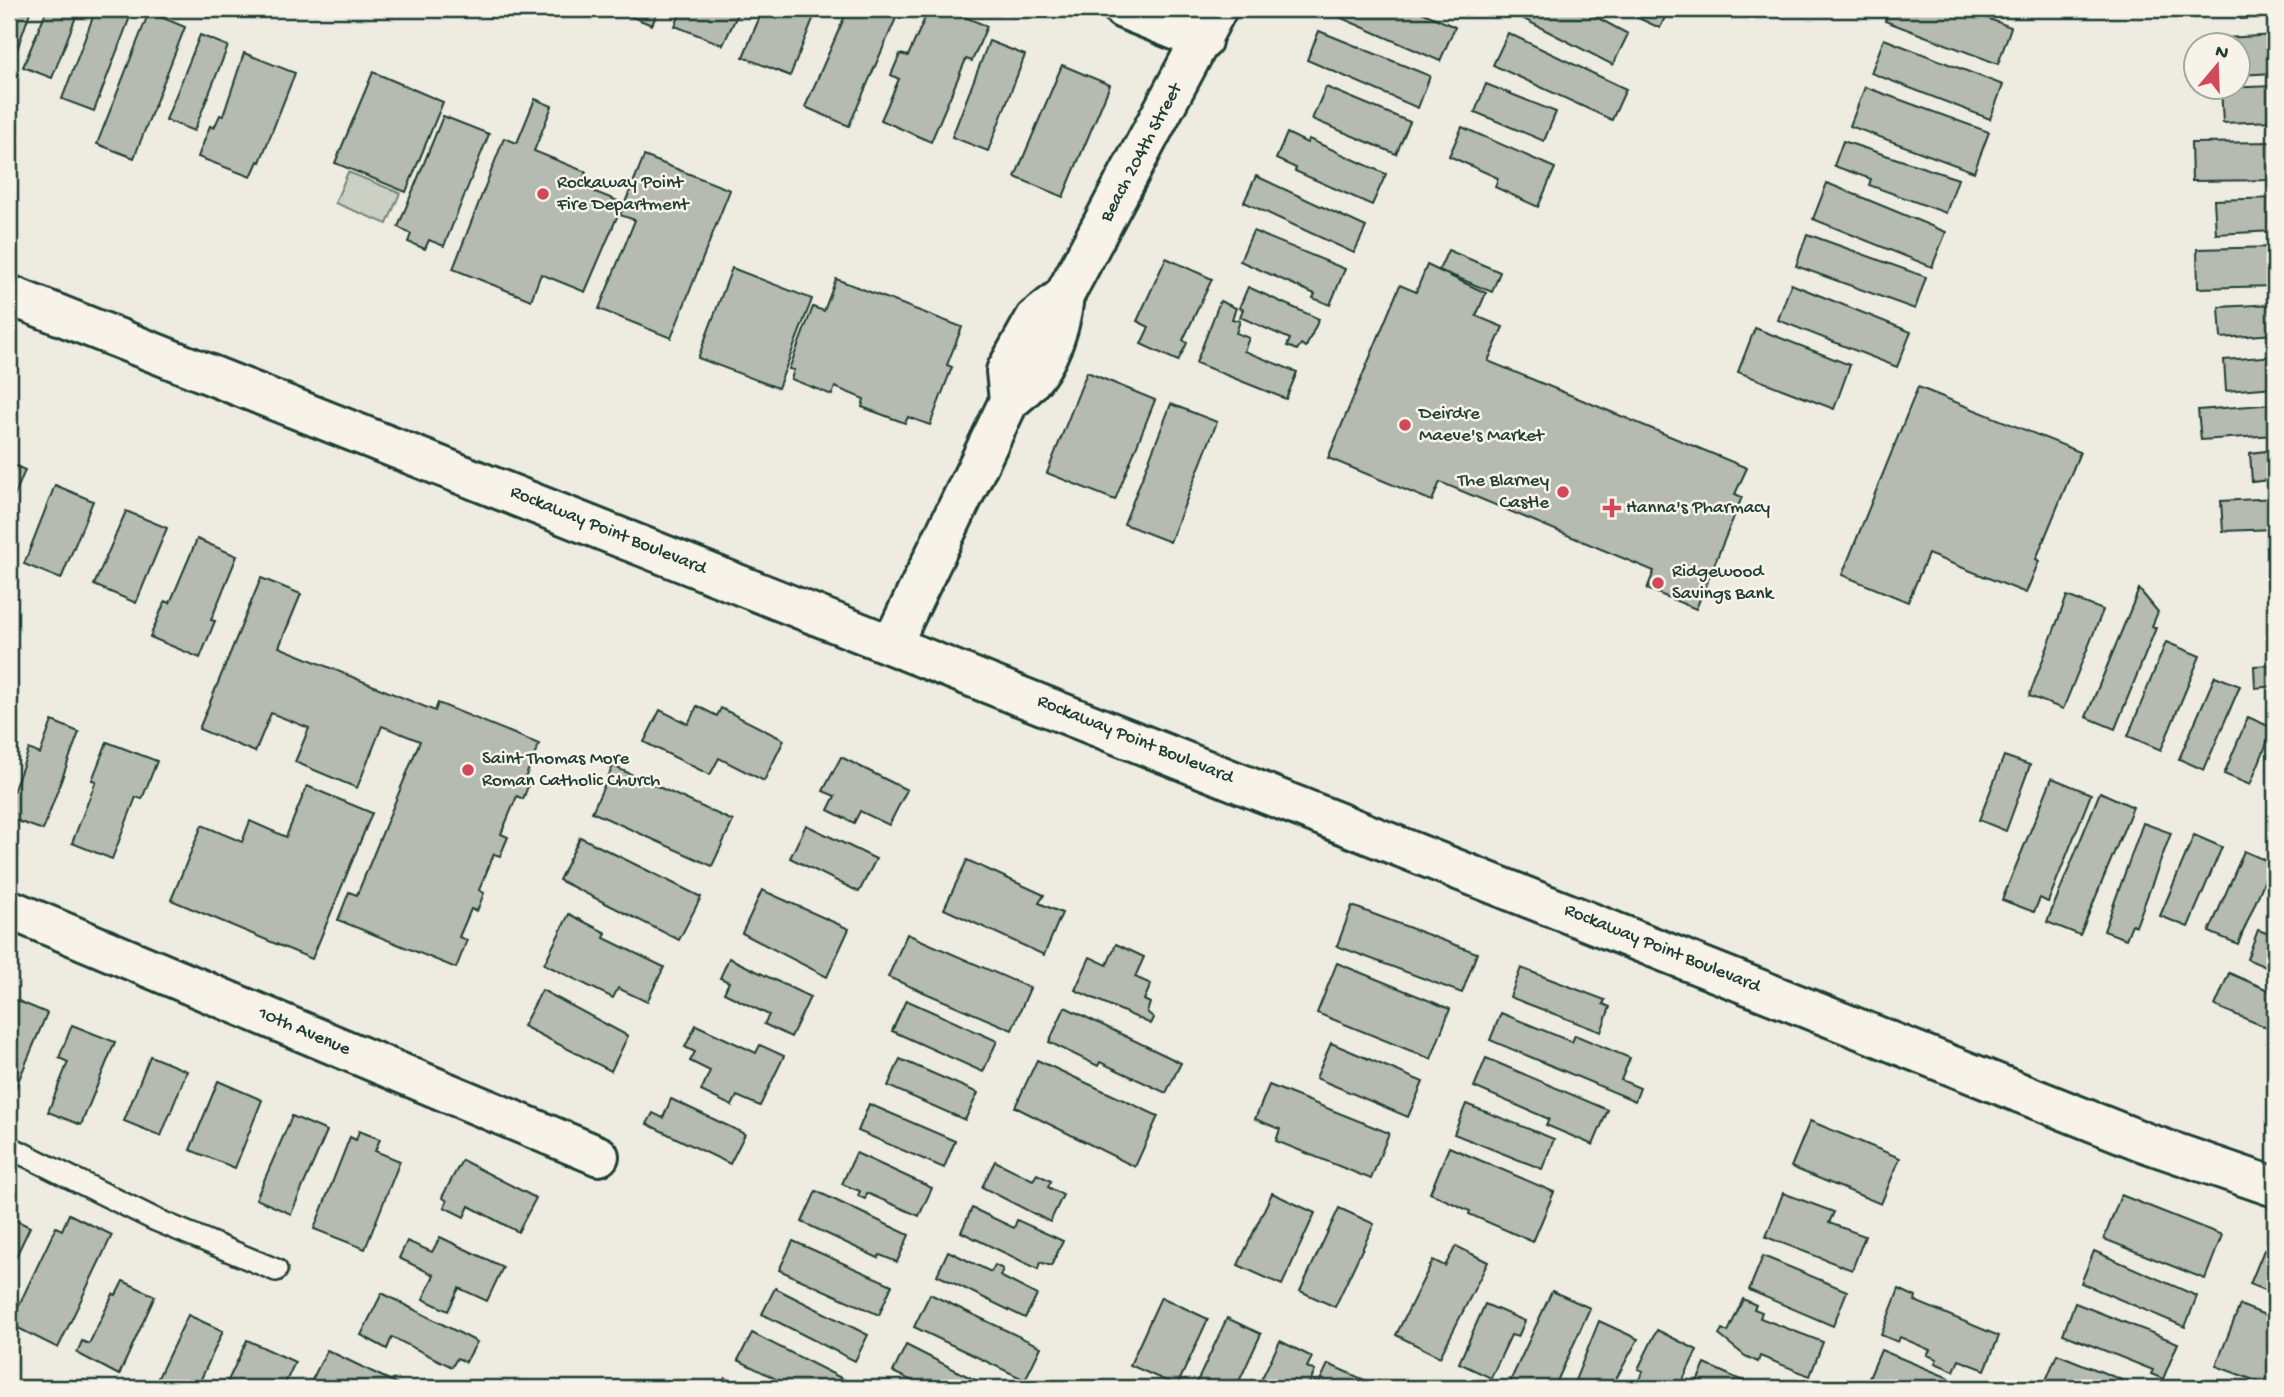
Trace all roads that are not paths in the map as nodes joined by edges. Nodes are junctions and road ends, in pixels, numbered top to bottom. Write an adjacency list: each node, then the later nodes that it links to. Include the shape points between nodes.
1 (1123, 9): 2 (street)
2 (1209, 25): 4 (street, Beach 204th Street, via 1064,296 1035,319 1006,371 1009,401)
3 (9, 295): 4 (street, Rockaway Point Boulevard)
4 (892, 644): 8 (street, Rockaway Point Boulevard, via 2144,1142)
5 (9, 909): 7 (street, 10th Avenue)
6 (9, 1147): 9 (lane, via 156,1220)
7 (599, 1156)
8 (2271, 1184)
9 (276, 1270)

